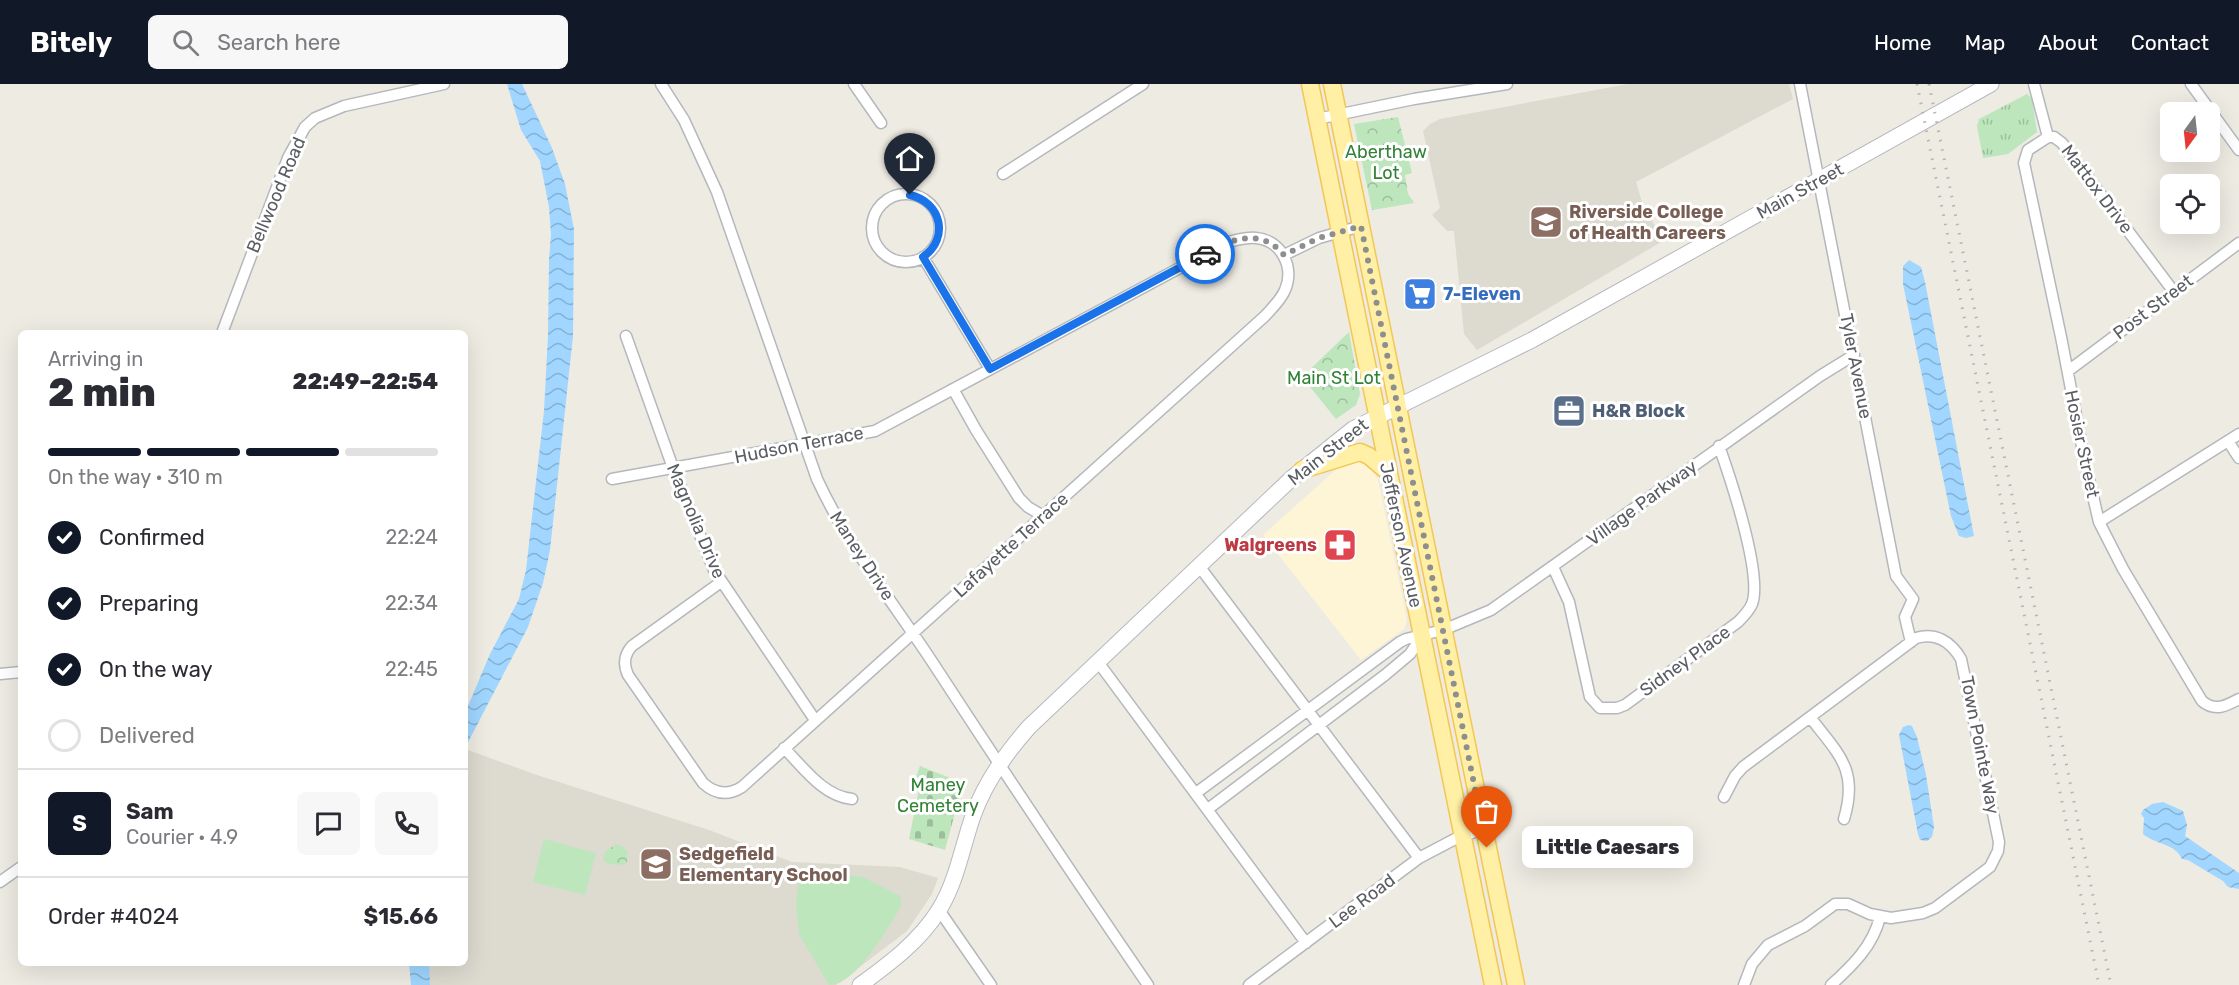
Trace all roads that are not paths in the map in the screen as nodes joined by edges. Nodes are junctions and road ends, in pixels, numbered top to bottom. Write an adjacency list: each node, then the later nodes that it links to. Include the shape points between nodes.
1 (444, 84): 25 (street, Bellwood Road, via 344,106 315,118 305,127 288,158)
2 (661, 84): 35 (street, Maney Drive, via 684,120 717,192)
3 (854, 84): 14 (street)
4 (1143, 84): 17 (street)
5 (1310, 84): 13 (main road, Jefferson Avenue)
6 (1332, 84): 12 (main road, Jefferson Avenue)
7 (1506, 84): 12 (street)
8 (1800, 84): 18 (street, Tyler Avenue)
9 (1991, 84): 18 (main road, Main Street)
10 (2034, 84): 15 (street, Mattox Drive)
11 (2191, 84): 16 (street)
12 (1339, 115): 13 (street); 19 (main road, Jefferson Avenue)
13 (1317, 119): 20 (main road, Jefferson Avenue)
14 (881, 123)
15 (2048, 137): 24 (street, Mattox Drive, via 2062,143); 29 (street, Hosier Street, via 2028,150 2024,163)
16 (2239, 150)
17 (1003, 174)
18 (1818, 180): 27 (street, Tyler Avenue); 31 (main road, Main Street, via 1532,340)
19 (1361, 226): 20 (street); 31 (main road, Jefferson Avenue)
20 (1340, 232): 22 (street); 32 (main road, Jefferson Avenue)
21 (2239, 243): 24 (street, Post Street)
22 (1284, 255): 28 (street, Hudson Terrace, via 1263,239 1228,242); 42 (street, Lafayette Terrace, via 1288,270 1285,289 1265,316)
23 (923, 257): 23 (street, via 936,243 939,233 933,207 910,195 887,201 873,222 877,246 898,262); 28 (street)
24 (2174, 292): 29 (street, Post Street)
25 (223, 330)
26 (626, 336): 38 (street, Magnolia Drive)
27 (1854, 355): 36 (street, Village Parkway); 50 (street, Tyler Avenue, via 1896,576 1912,599 1905,617)
28 (990, 369): 30 (street, Hudson Terrace)
29 (2068, 371): 43 (street, Hosier Street)
30 (953, 389): 35 (street, Hudson Terrace, via 875,431); 42 (street, via 1019,498)
31 (1398, 405): 32 (main road, Main Street); 47 (main road, Jefferson Avenue)
32 (1377, 415): 39 (main road, Main Street); 40 (main road, Jefferson Avenue)
33 (2239, 434): 34 (street)
34 (2228, 441): 37 (street); 43 (street)
35 (805, 445): 38 (street, Hudson Terrace); 48 (street, Maney Drive, via 844,533)
36 (1719, 446): 45 (street, Village Parkway); 45 (street, Sidney Place, via 1739,508 1751,564 1752,604 1738,622 1624,705 1600,708 1590,697 1569,602)
37 (2239, 458)
38 (673, 468): 41 (street, Hudson Terrace); 46 (street, Magnolia Drive)
39 (1302, 470): 40 (main road, via 1360,452); 44 (main road, Main Street)
40 (1389, 473): 49 (main road, Jefferson Avenue)
41 (612, 479)
42 (1042, 516): 48 (street, Lafayette Terrace)
43 (2099, 522): 56 (street, Hosier Street, via 2122,569 2202,701 2220,708)
44 (1199, 566): 51 (main road, Main Street); 57 (street)
45 (1553, 567): 47 (street, Village Parkway, via 1491,610)
46 (721, 582): 59 (street, Magnolia Drive); 61 (street, Lafayette Terrace, via 632,646 624,665 710,789 719,793 735,791)
47 (1443, 630): 49 (street, Village Parkway); 68 (main road, Jefferson Avenue)
48 (912, 633): 59 (street, Lafayette Terrace); 62 (street, Maney Drive)
49 (1422, 636): 54 (street, Village Parkway, via 1400,642); 55 (street, via 1410,654); 69 (main road, Jefferson Avenue)
50 (1911, 642): 58 (street, Town Pointe Way); 74 (street, Town Pointe Way, via 1924,636 1938,637 1961,658 1998,851 1985,871 1935,908)
51 (1098, 662): 62 (main road, Main Street, via 1029,727); 63 (street)
52 (18, 672): 53 (street)
53 (0, 674)
54 (1347, 681): 55 (street); 57 (street, Village Parkway)
55 (1357, 696): 60 (street)
56 (2238, 700)
57 (1306, 711): 60 (street); 63 (street, Village Parkway)
58 (1810, 717): 64 (street, Town Pointe Way, via 1743,767); 67 (street, via 1848,772 1849,800)
59 (815, 720): 61 (street, Lafayette Terrace)
60 (1319, 726): 66 (street); 70 (street)
61 (784, 748): 65 (street, via 825,789)
62 (999, 766): 73 (main road, Main Street, via 976,808 954,878); 78 (street, Maney Drive)
63 (1196, 793): 66 (street)
64 (1724, 797)
65 (852, 799)
66 (1208, 809): 75 (street)
67 (1844, 819)
68 (1483, 829): 69 (street, Lee Road); 81 (main road, Jefferson Avenue)
69 (1463, 836): 70 (street, Lee Road); 80 (main road, Jefferson Avenue)
70 (1419, 858): 75 (street, Lee Road)
71 (18, 869): 72 (street)
72 (0, 882)
73 (939, 910): 76 (main road, Main Street, via 901,953); 77 (street)
74 (1880, 917): 82 (street, via 1848,903 1836,904 1768,945 1752,964); 83 (street, via 1865,950)
75 (1306, 943): 79 (street, Lee Road)
76 (860, 985)
77 (991, 985)
78 (1148, 985)
79 (1249, 985)
80 (1493, 985)
81 (1515, 985)
82 (1744, 985)
83 (1831, 985)

